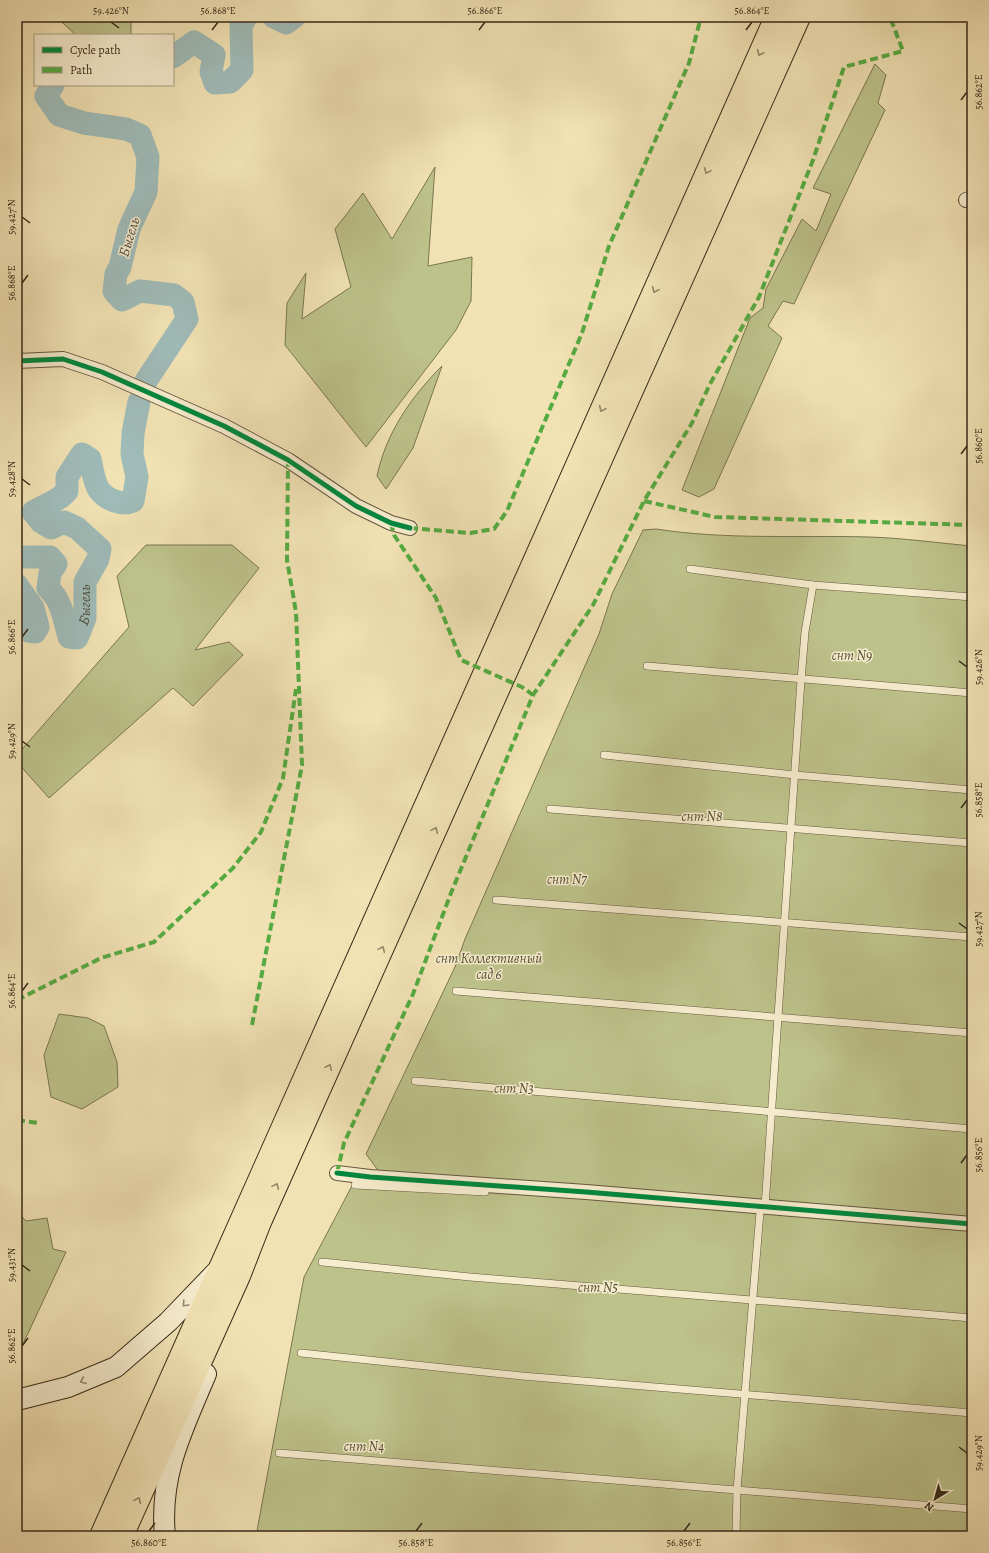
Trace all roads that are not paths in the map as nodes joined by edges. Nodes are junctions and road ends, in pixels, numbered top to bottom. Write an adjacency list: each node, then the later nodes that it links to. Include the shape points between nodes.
1 (776, 17): 32 (highway, one-way to 32)
2 (799, 17): 32 (highway, one-way to 2, via 260,1222)
3 (17, 361): 4 (street, via 63,360 102,372 224,426 288,460 356,506 391,523)
4 (410, 528)
5 (690, 570): 6 (lane)
6 (813, 585): 7 (lane); 9 (lane, via 805,632)
7 (972, 597)
8 (647, 666): 9 (lane)
9 (801, 680): 10 (lane); 12 (lane)
10 (972, 693)
11 (604, 755): 12 (lane)
12 (795, 775): 13 (lane); 15 (lane)
13 (972, 790)
14 (550, 809): 15 (lane)
15 (791, 828): 16 (lane); 18 (lane)
16 (972, 843)
17 (496, 900): 18 (lane)
18 (784, 923): 19 (lane); 21 (lane)
19 (972, 937)
20 (456, 991): 21 (lane)
21 (777, 1017): 22 (lane); 24 (lane)
22 (972, 1033)
23 (415, 1081): 24 (lane)
24 (770, 1112): 25 (lane); 28 (lane)
25 (972, 1129)
26 (337, 1173): 28 (street, via 586,1192)
27 (355, 1185): 28 (lane, via 606,1198)
28 (763, 1210): 29 (street); 30 (lane); 33 (lane)
29 (972, 1224)
30 (972, 1231)
31 (322, 1262): 33 (lane)
32 (230, 1270): 37 (main road, one-way to 37, via 116,1367 68,1387); 42 (highway); 43 (highway, one-way to 32); 44 (main road, via 230,1316 174,1451 165,1486)
33 (753, 1300): 34 (lane); 36 (lane)
34 (972, 1318)
35 (301, 1353): 36 (lane, via 522,1376)
36 (745, 1393): 38 (lane); 40 (lane)
37 (17, 1400)
38 (972, 1413)
39 (279, 1453): 40 (lane)
40 (737, 1490): 41 (lane); 45 (lane)
41 (972, 1509)
42 (101, 1536)
43 (122, 1536)
44 (165, 1536)
45 (736, 1536)

